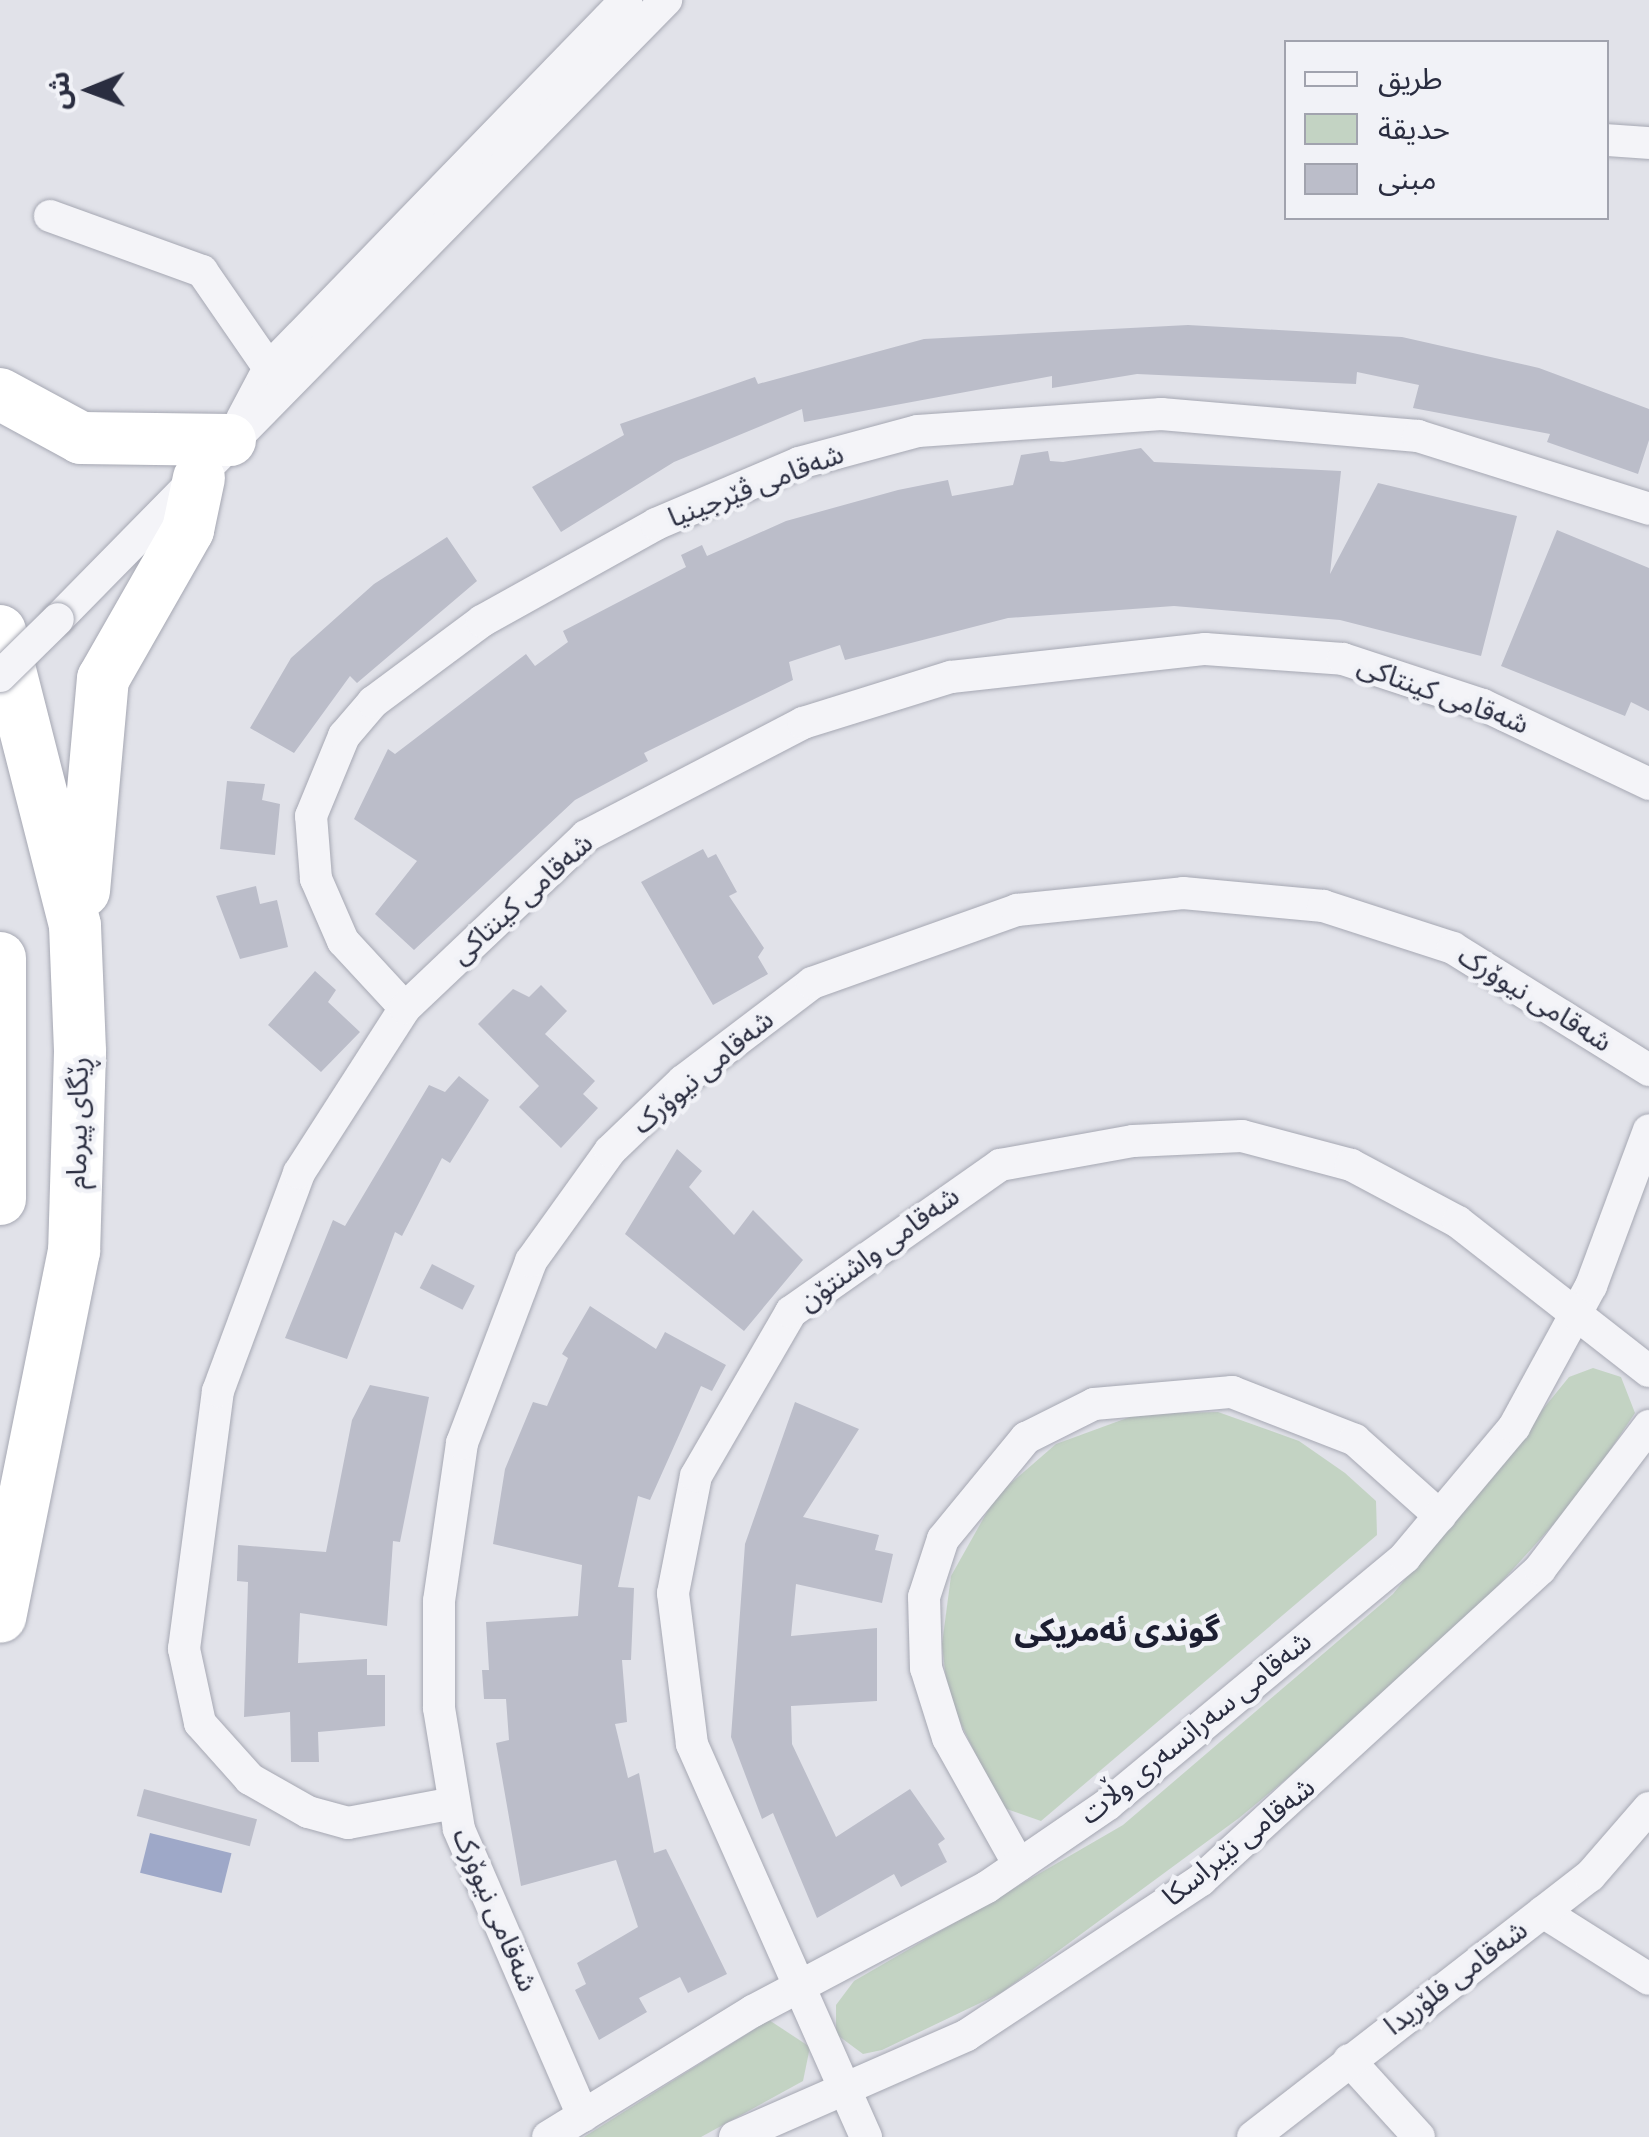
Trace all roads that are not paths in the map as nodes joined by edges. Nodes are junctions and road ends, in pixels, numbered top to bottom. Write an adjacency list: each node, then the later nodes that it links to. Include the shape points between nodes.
1 (626, 0): 6 (street)
2 (666, 0): 8 (street)
3 (1609, 140): 4 (street)
4 (1649, 142)
5 (50, 216): 6 (street, via 202,271)
6 (270, 368): 8 (street)
7 (0, 394): 8 (highway, via 81,438)
8 (214, 459): 11 (street, bridge); 13 (highway, via 188,530 103,679)
9 (1649, 509): 15 (street, شەقامی ڤێرجینیا, via 1418,436 1161,414 918,431 800,463 656,524 482,621 374,702 344,736 312,816 316,880 344,941)
10 (0, 632): 13 (highway, ڕێگای پیرمام)
11 (0, 676)
12 (1649, 784): 15 (street, شەقامی کینتاکی, via 1483,705 1343,659 1205,648 950,677 804,723 586,836)
13 (75, 926): 23 (highway, ڕێگای پیرمام, via 74,1252)
14 (0, 958): 18 (highway, via 7,1044)
15 (405, 1008): 24 (street, شەقامی کینتاکی, via 299,1173 218,1391 184,1649 200,1723 250,1779 279,1796 348,1823)
16 (1649, 1070): 24 (street, شەقامی نیوۆرک, via 1453,948 1323,906 1183,893 1017,910 812,982 683,1081 610,1151 531,1261 462,1444 444,1562 439,1708)
17 (1649, 1130): 19 (street, شەقامی سەرانسەری وڵات)
18 (0, 1198)
19 (1577, 1313): 20 (street, شەقامی واشنتۆن); 22 (street, شەقامی سەرانسەری وڵات, via 1514,1428); 29 (street, شەقامی واشنتۆن, via 1458,1222 1382,1181 1242,1136 1134,1140 1000,1165 791,1312 696,1476 673,1594 692,1744)
20 (1649, 1371)
21 (1649, 1426): 31 (street, شەقامی نێبراسکا, via 1540,1569 1200,1880 967,2035)
22 (1440, 1516): 26 (street, شەقامی سەرانسەری وڵات, via 1405,1557 1108,1804); 26 (street, via 1355,1440 1232,1392 1094,1404 1026,1438 943,1539 924,1597 926,1668 948,1738)
23 (0, 1617)
24 (454, 1803): 32 (street, شەقامی نیوۆرک)
25 (1649, 1808): 27 (street, شەقامی فلۆریدا, via 1590,1876)
26 (1019, 1865): 29 (street, شەقامی سەرانسەری وڵات)
27 (1543, 1912): 28 (street); 30 (street, شەقامی فلۆریدا)
28 (1649, 1979)
29 (798, 1988): 31 (street, شەقامی واشنتۆن); 32 (street, شەقامی سەرانسەری وڵات)
30 (1349, 2060): 36 (street, شەقامی فلۆریدا); 37 (street)
31 (844, 2088): 34 (street, شەقامی نێبراسکا); 35 (street, شەقامی واشنتۆن)
32 (583, 2116): 33 (street, شەقامی سەرانسەری وڵات)
33 (548, 2137)
34 (736, 2137)
35 (866, 2137)
36 (1253, 2137)
37 (1419, 2137)

